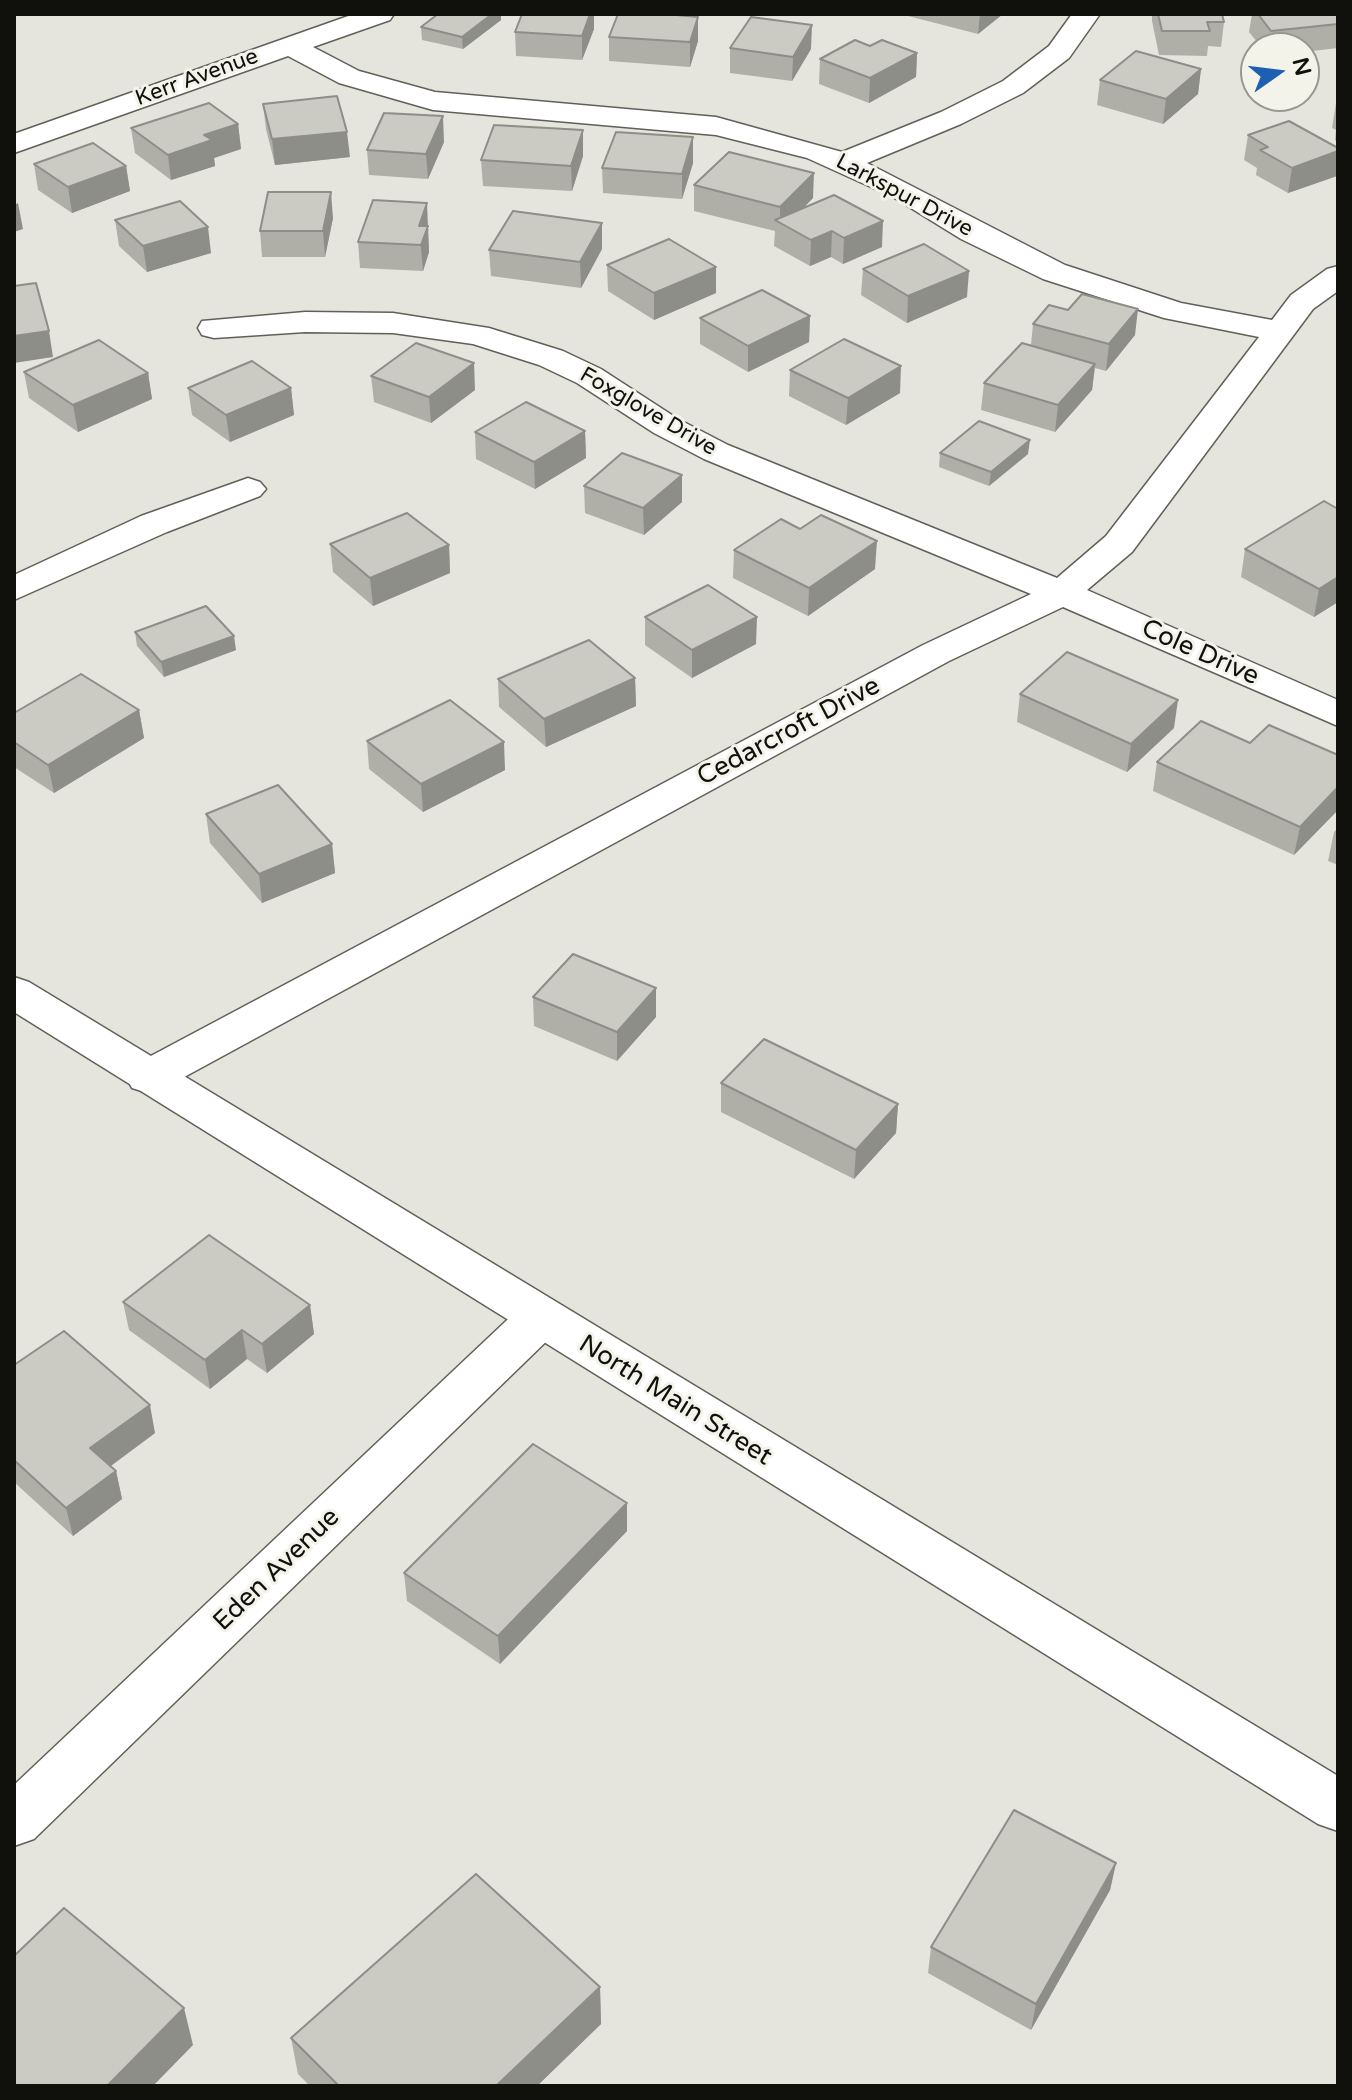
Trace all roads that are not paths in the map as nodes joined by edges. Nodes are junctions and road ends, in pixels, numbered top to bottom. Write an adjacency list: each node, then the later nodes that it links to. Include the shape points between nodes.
1 (380, 14): 3 (street, Kerr Avenue)
2 (1086, 14): 5 (street, via 1059,52 1013,87)
3 (288, 45): 4 (street, Kerr Avenue); 5 (street, Larkspur Drive, via 349,77 433,101 716,126)
4 (14, 144)
5 (844, 162): 8 (street, Larkspur Drive, via 1054,272 1175,311)
6 (1338, 276): 8 (street, Cedarcroft Drive, via 1302,302)
7 (214, 328): 11 (street, Foxglove Drive, via 393,323 477,335 551,358 716,452)
8 (1280, 331): 11 (street, Cedarcroft Drive, via 1119,544)
9 (248, 489): 10 (street, via 154,524)
10 (14, 589)
11 (1062, 593): 12 (street, Cole Drive); 14 (street, Cedarcroft Drive, via 936,653)
12 (1338, 714)
13 (14, 992): 14 (street, North Main Street)
14 (148, 1077): 15 (street, North Main Street)
15 (540, 1318): 16 (street, North Main Street); 17 (street, Eden Avenue)
16 (1338, 1806)
17 (14, 1821)

